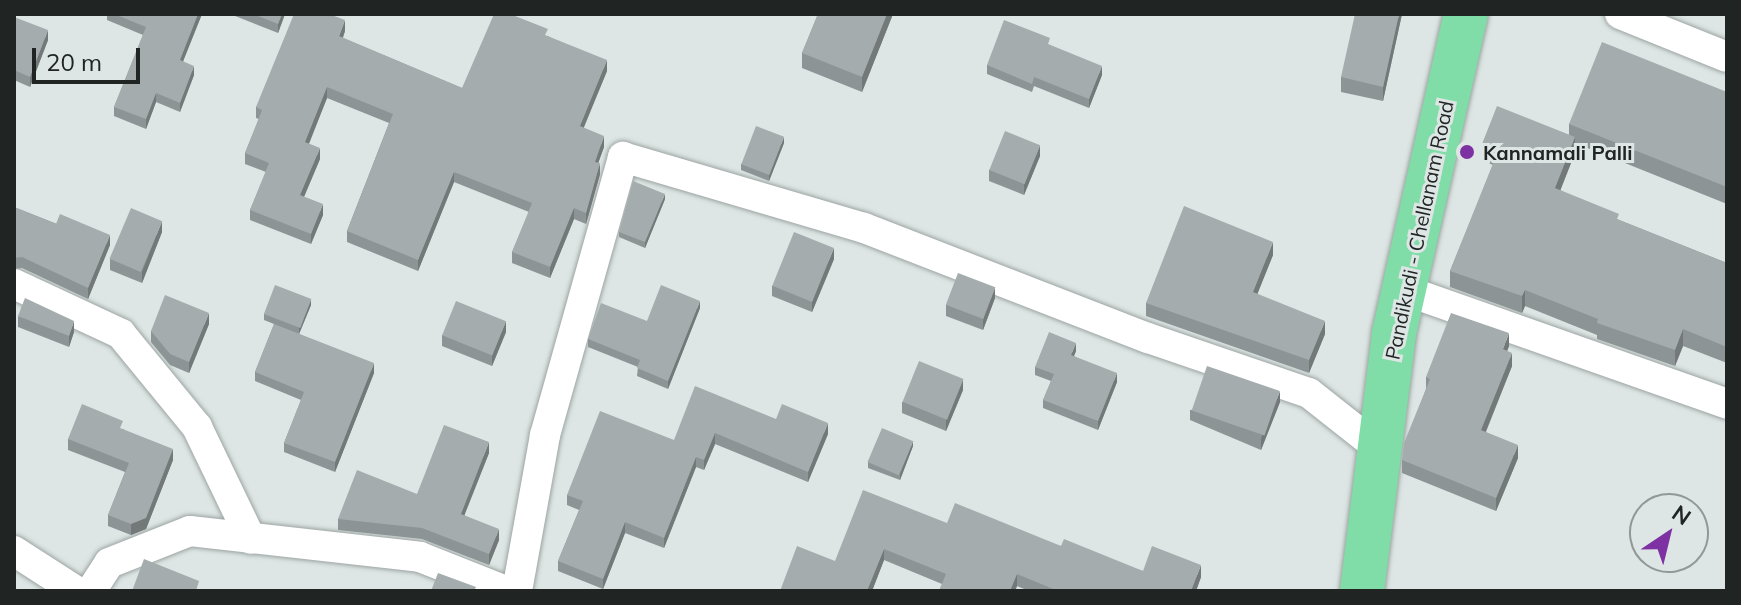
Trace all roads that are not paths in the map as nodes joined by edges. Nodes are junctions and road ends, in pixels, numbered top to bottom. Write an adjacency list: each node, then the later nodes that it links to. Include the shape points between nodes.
1 (1466, 14): 5 (main road, Pandikudi - Chellanam Road)
2 (1620, 14): 3 (street)
3 (1727, 57)
4 (14, 284): 8 (street, via 121,334 197,427)
5 (1404, 290): 6 (street); 7 (main road, Pandikudi - Chellanam Road)
6 (1727, 404)
7 (1380, 449): 13 (street, via 1309,393 1148,338 864,228 623,157 545,435); 14 (main road, Pandikudi - Chellanam Road)
8 (251, 539): 11 (street, via 190,531 109,563); 12 (street, via 420,557)
9 (14, 551): 10 (street)
10 (76, 591)
11 (91, 591)
12 (506, 591)
13 (517, 591)
14 (1362, 591)

